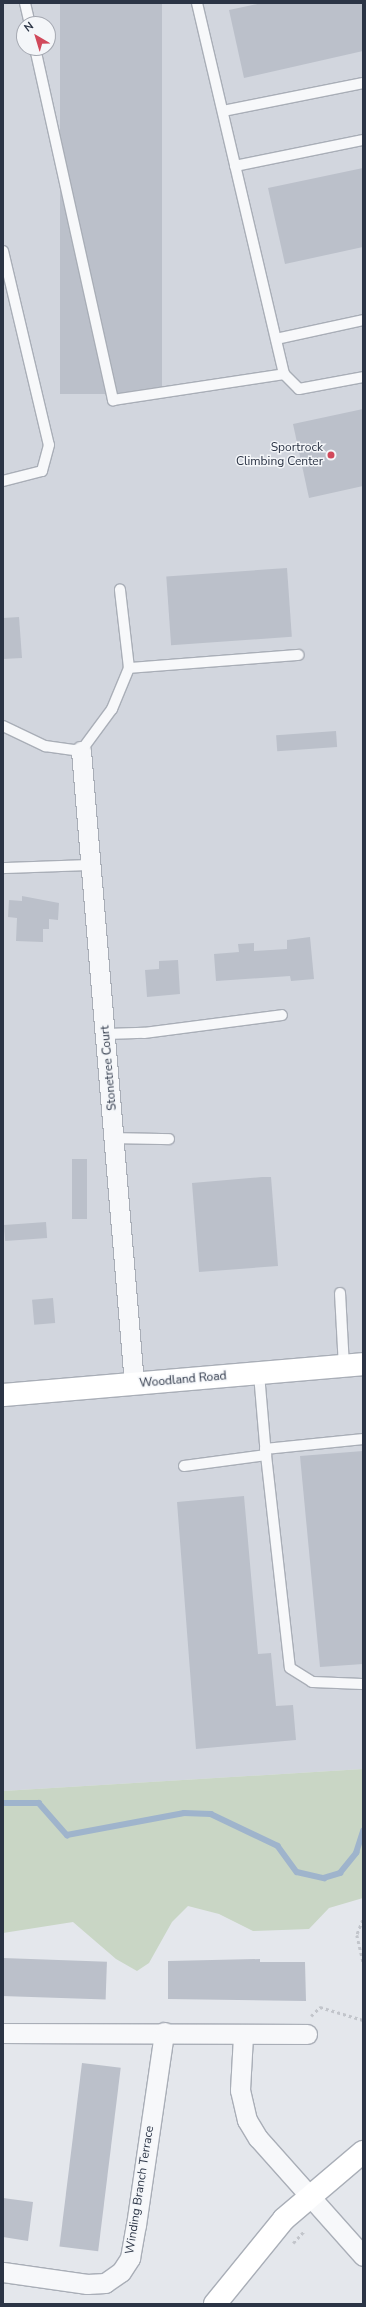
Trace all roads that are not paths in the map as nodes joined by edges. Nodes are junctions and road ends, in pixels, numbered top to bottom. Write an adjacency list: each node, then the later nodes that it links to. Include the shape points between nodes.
1 (25, 3): 3 (lane)
2 (197, 3): 6 (lane)
3 (28, 16)
4 (37, 56): 12 (lane, via 113,400)
5 (363, 83): 6 (lane)
6 (223, 111): 8 (lane)
7 (363, 140): 8 (lane)
8 (236, 166): 11 (lane)
9 (3, 251): 14 (lane, via 49,445 42,472)
10 (363, 320): 11 (lane)
11 (276, 339): 12 (lane)
12 (284, 374): 13 (lane, via 299,389)
13 (363, 377)
14 (3, 482)
15 (120, 590): 17 (lane)
16 (299, 654): 17 (lane)
17 (129, 668): 19 (lane, via 112,709)
18 (3, 726): 19 (lane, via 45,746)
19 (82, 751): 20 (street, Stonetree Court)
20 (91, 865): 21 (lane); 23 (street, Stonetree Court)
21 (3, 868)
22 (282, 1015): 23 (lane, via 144,1033)
23 (106, 1034): 24 (street, Stonetree Court)
24 (115, 1138): 25 (lane); 29 (street, Stonetree Court)
25 (169, 1139)
26 (340, 1293): 27 (lane)
27 (354, 1365): 28 (street, Woodland Road)
28 (258, 1374): 29 (street, Woodland Road); 32 (lane)
29 (134, 1384): 30 (street, Woodland Road)
30 (3, 1395)
31 (363, 1439): 32 (lane)
32 (266, 1452): 33 (lane); 34 (lane, via 290,1668 312,1682)
33 (184, 1466)
34 (363, 1684)
35 (164, 2032): 36 (street); 38 (street); 42 (street, Winding Branch Terrace, via 136,2225 130,2258 121,2272 105,2283 87,2284)
36 (3, 2033)
37 (305, 2035): 38 (street)
38 (243, 2036): 40 (street, via 240,2090 247,2120 258,2138)
39 (363, 2152): 40 (street)
40 (308, 2196): 41 (street); 43 (street, via 251,2256)
41 (363, 2256)
42 (3, 2272)
43 (215, 2304)

